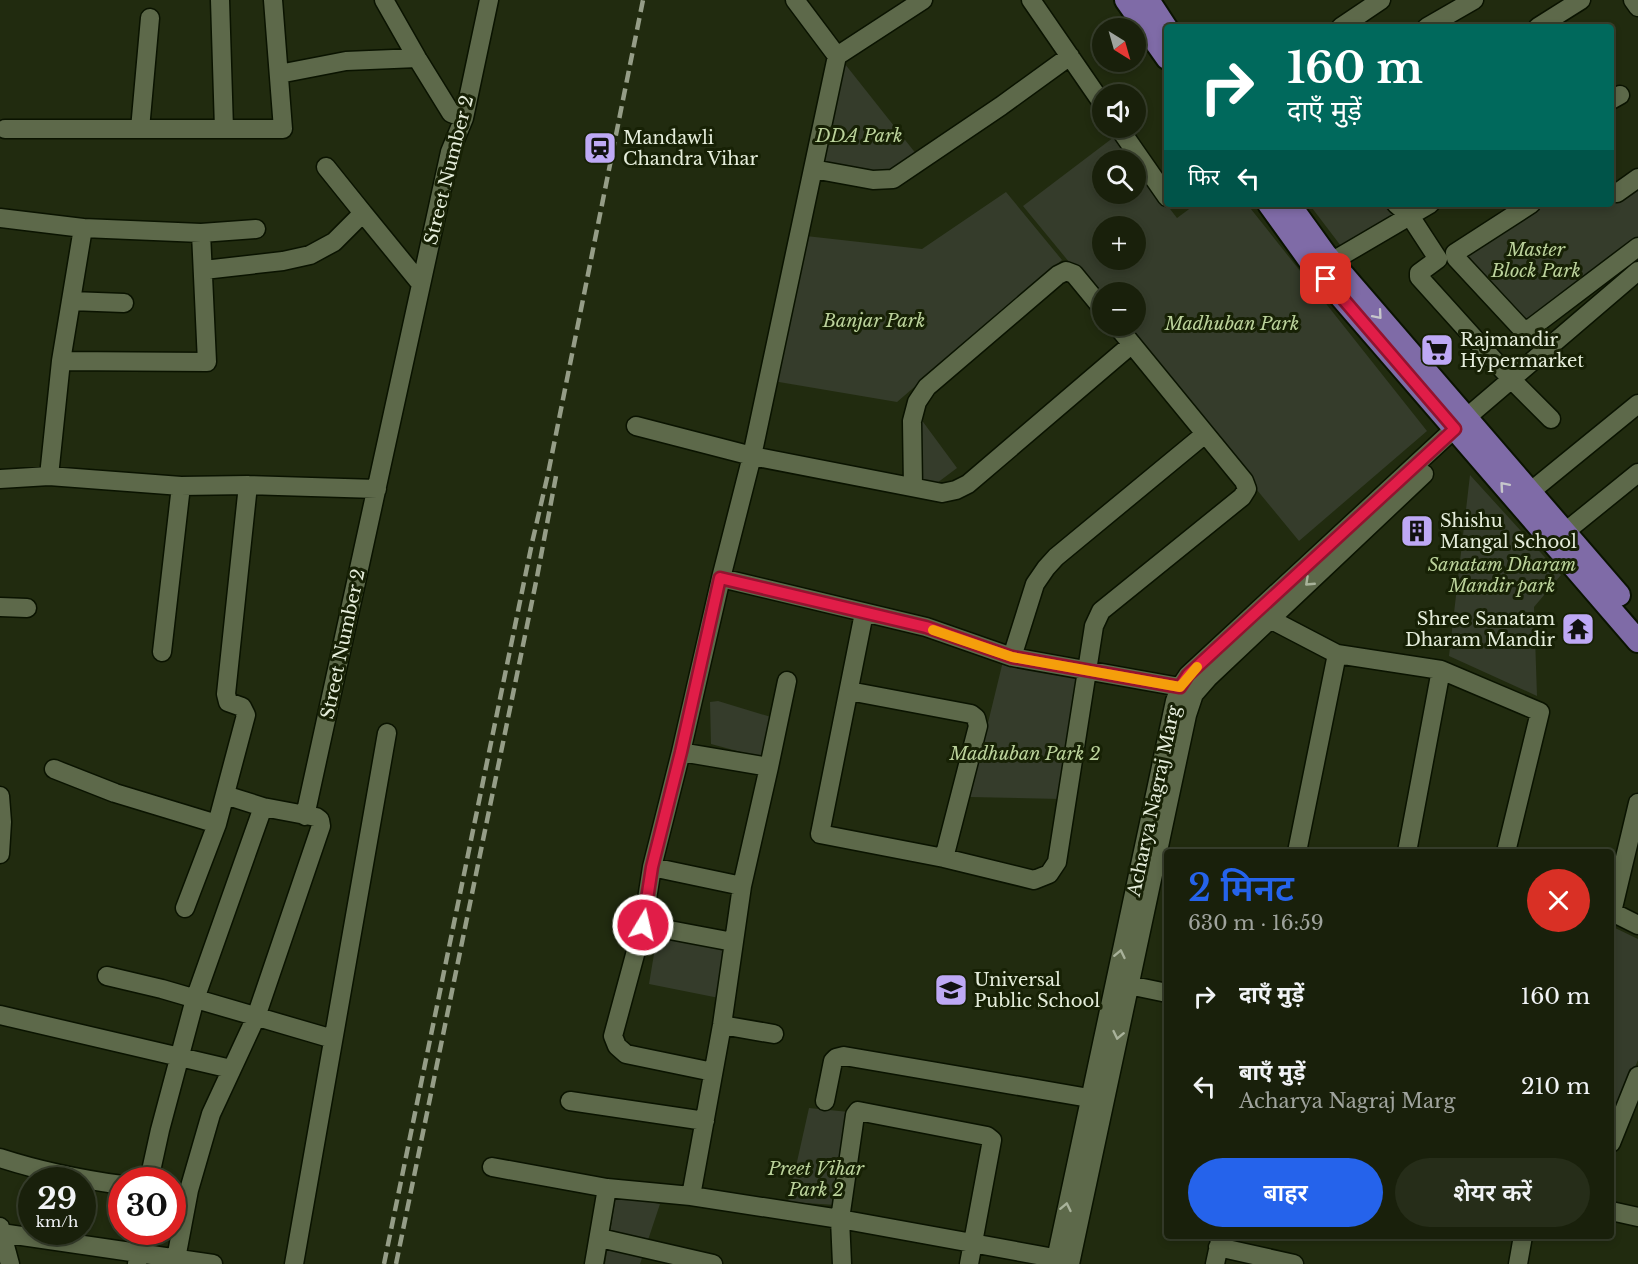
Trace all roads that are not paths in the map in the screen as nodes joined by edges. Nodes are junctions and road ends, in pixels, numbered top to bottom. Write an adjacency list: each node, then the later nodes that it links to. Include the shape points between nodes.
1 (220, 0): 29 (street)
2 (273, 0): 24 (street)
3 (384, 0): 23 (street)
4 (489, 0): 26 (street, Street Number 2)
5 (795, 0): 21 (street)
6 (923, 0): 21 (street)
7 (1031, 0): 22 (street)
8 (1126, 0): 20 (main road)
9 (1148, 0): 16 (main road)
10 (1380, 0): 17 (street)
11 (1473, 0): 18 (street)
12 (1581, 0): 19 (street)
13 (1633, 0): 14 (street)
14 (1638, 7)
15 (150, 18): 28 (street)
16 (1164, 24)
17 (1345, 24)
18 (1432, 24)
19 (1543, 24)
20 (1164, 54)
21 (837, 56): 32 (street)
22 (1070, 56): 25 (street); 32 (street, via 893,179 873,180)
23 (417, 58): 24 (street, via 346,60); 26 (street, via 451,113)
24 (279, 74): 29 (street, via 283,129)
25 (1092, 88)
26 (464, 118): 49 (street, Street Number 2, via 450,152)
27 (5, 129): 28 (street)
28 (140, 129): 29 (street)
29 (224, 129)
30 (1126, 138): 35 (street)
31 (326, 166): 40 (street)
32 (813, 169): 62 (street)
33 (1638, 178): 34 (street)
34 (1614, 192)
35 (1164, 193)
36 (1520, 207): 39 (street)
37 (1282, 209): 46 (main road); 60 (main road, via 1310,261)
38 (1403, 210): 46 (street); 56 (street, via 1438,259 1419,277)
39 (1505, 211): 45 (street, via 1455,253 1526,330)
40 (363, 213): 47 (street, via 334,242 310,255); 49 (street)
41 (0, 218): 42 (street)
42 (83, 228): 44 (street); 51 (street)
43 (256, 229): 44 (street)
44 (201, 233): 47 (street)
45 (1638, 247)
46 (1332, 262): 60 (main road, one-way to 60)
47 (204, 270): 55 (street, via 207,362)
48 (1638, 271): 56 (street)
49 (421, 284): 69 (street, Street Number 2)
50 (1092, 296): 68 (street, via 1074,274 1066,271 1058,275 927,387 916,402 912,421)
51 (71, 301): 52 (street); 55 (street)
52 (124, 303)
53 (1125, 336): 54 (street)
54 (1132, 344): 61 (street); 68 (street, via 968,484 942,493)
55 (60, 361): 64 (street)
56 (1510, 380): 58 (street); 60 (street)
57 (1638, 404): 70 (street)
58 (1551, 418)
59 (636, 426): 62 (street)
60 (1464, 428): 70 (main road); 76 (main road, one-way to 60); 77 (street, Acharya Nagraj Marg, one-way to 77); 86 (street, Acharya Nagraj Marg, via 1188,675)
61 (1205, 434): 81 (street, via 1046,568 1035,584); 82 (street, via 1247,489 1101,611 1094,626)
62 (752, 456): 68 (street); 72 (street)
63 (1638, 473): 71 (street)
64 (49, 476): 65 (street); 67 (street)
65 (0, 479)
66 (248, 485): 67 (street); 69 (street); 91 (street, via 226,694 228,702 242,707 246,715)
67 (180, 486): 79 (street)
68 (913, 487)
69 (377, 489): 95 (street, Street Number 2)
70 (1530, 492): 71 (main road)
71 (1565, 532): 76 (main road)
72 (720, 578): 75 (street); 88 (street)
73 (0, 608): 74 (street)
74 (27, 608)
75 (864, 613): 81 (street, via 926,627); 85 (street)
76 (1628, 613): 78 (main road)
77 (1270, 619): 80 (street); 86 (street, Acharya Nagraj Marg, via 1208,678)
78 (1638, 641)
79 (162, 652)
80 (1337, 654): 83 (street); 97 (street)
81 (1012, 657): 82 (street)
82 (1089, 669): 86 (street); 101 (street, via 1057,862 1049,874 1034,880)
83 (1441, 670): 98 (street); 99 (street, via 1540,712)
84 (787, 681): 89 (street)
85 (849, 691): 101 (street, via 820,834); 101 (street, via 976,718 978,726)
86 (1187, 691): 112 (street, Acharya Nagraj Marg, via 1187,715)
87 (387, 734): 119 (street)
88 (681, 752): 89 (street); 103 (street)
89 (769, 767): 104 (street)
90 (54, 769): 96 (street, via 115,793)
91 (225, 795): 93 (street); 96 (street)
92 (0, 796): 100 (street)
93 (263, 807): 95 (street); 114 (street)
94 (1637, 809): 102 (street)
95 (305, 816): 116 (street, via 316,816 321,826)
96 (217, 824): 106 (street)
97 (1301, 849)
98 (1408, 849)
99 (1507, 849)
100 (0, 854)
101 (944, 858)
102 (1631, 866): 105 (street)
103 (652, 867): 104 (street); 108 (street)
104 (742, 886): 110 (street)
105 (1614, 904)
106 (185, 908)
107 (1614, 913): 109 (street)
108 (643, 925): 110 (street); 122 (street, via 613,1036 617,1046 626,1054)
109 (1638, 925)
110 (733, 942): 117 (street)
111 (107, 976): 114 (street)
112 (1122, 983): 113 (street); 124 (street, Acharya Nagraj Marg); 148 (street, Acharya Nagraj Marg, one-way to 148)
113 (1164, 992)
114 (195, 999): 116 (street); 120 (street)
115 (0, 1015): 120 (street)
116 (256, 1017): 119 (street); 121 (street)
117 (722, 1025): 118 (street); 122 (street)
118 (774, 1034)
119 (333, 1039): 150 (street)
120 (178, 1058): 121 (street); 130 (street)
121 (231, 1069): 132 (street)
122 (713, 1072): 127 (street)
123 (1638, 1076): 128 (street)
124 (1089, 1098): 126 (street, via 844,1056 833,1061); 148 (street, Acharya Nagraj Marg, one-way to 124)
125 (570, 1101): 127 (street)
126 (825, 1101)
127 (705, 1121): 135 (street)
128 (1614, 1136)
129 (0, 1158): 133 (street, via 40,1171)
130 (152, 1167)
131 (492, 1167): 134 (street)
132 (186, 1176)
133 (108, 1183)
134 (607, 1188): 135 (street); 140 (street)
135 (690, 1196): 138 (street)
136 (1614, 1212): 137 (street)
137 (1638, 1217)
138 (840, 1219): 142 (street); 142 (street, via 856,1112 987,1136 992,1143); 153 (street)
139 (1, 1230): 145 (street); 146 (street)
140 (600, 1238): 151 (street); 152 (street)
141 (1522, 1239): 156 (street)
142 (973, 1244): 148 (street); 154 (street)
143 (177, 1245): 147 (street)
144 (1218, 1249): 155 (street)
145 (137, 1259): 147 (street)
146 (6, 1260)
147 (176, 1262): 149 (street)
148 (1063, 1262)
149 (213, 1264)
150 (294, 1264)
151 (594, 1264)
152 (713, 1264)
153 (842, 1264)
154 (969, 1264)
155 (1294, 1264)
156 (1518, 1264)

